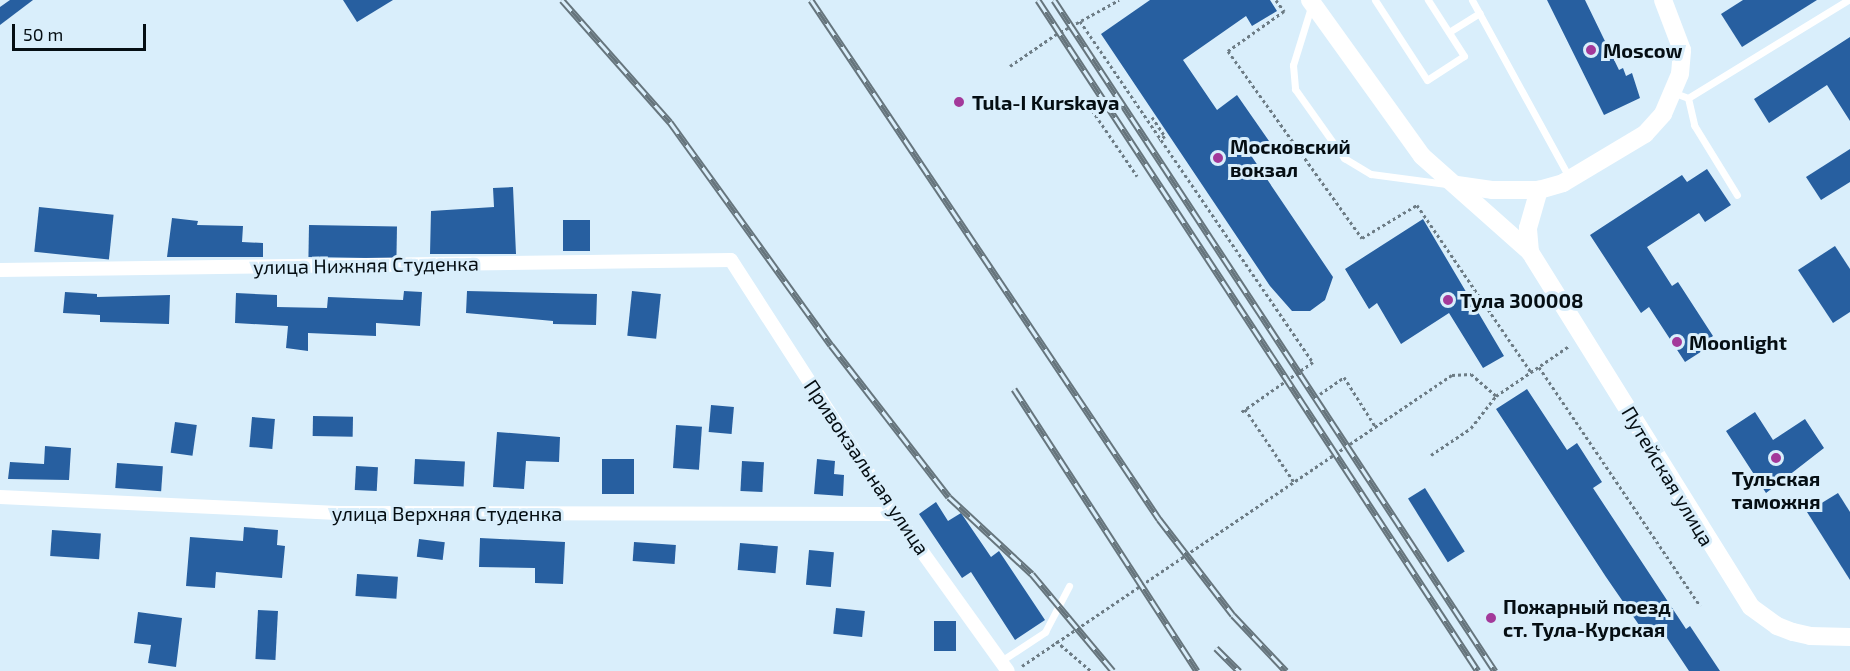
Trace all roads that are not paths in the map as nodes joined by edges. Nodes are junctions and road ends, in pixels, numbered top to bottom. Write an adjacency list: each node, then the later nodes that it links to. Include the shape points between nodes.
1 (1375, 0): 8 (lane, via 1427,80 1464,56)
2 (1428, 0): 8 (lane)
3 (1472, 0): 7 (lane)
4 (1663, 0): 9 (street, via 1682,50)
5 (1848, 0): 9 (lane)
6 (1312, 1): 11 (street, Путейская улица, via 1422,156); 11 (lane, via 1293,65 1295,89 1344,159 1371,174)
7 (1479, 14): 8 (lane); 10 (lane)
8 (1449, 32)
9 (1681, 95): 10 (street, via 1645,134); 13 (lane, via 1694,125)
10 (1570, 179): 12 (street)
11 (1457, 185): 12 (street); 14 (street, Путейская улица)
12 (1539, 190): 14 (street, via 1528,228)
13 (1737, 195)
14 (1530, 252): 20 (street, Путейская улица, via 1751,607 1777,626 1793,632)
15 (731, 260): 16 (street, улица Нижняя Cтуденкa); 18 (street, Привокзальная улица)
16 (0, 270)
17 (0, 497): 18 (street, улица Верхняя Cтуденка, via 339,513)
18 (895, 514): 21 (street, Привокзальная улица)
19 (1069, 586): 21 (lane, via 1045,632)
20 (1850, 637)
21 (1004, 666)

